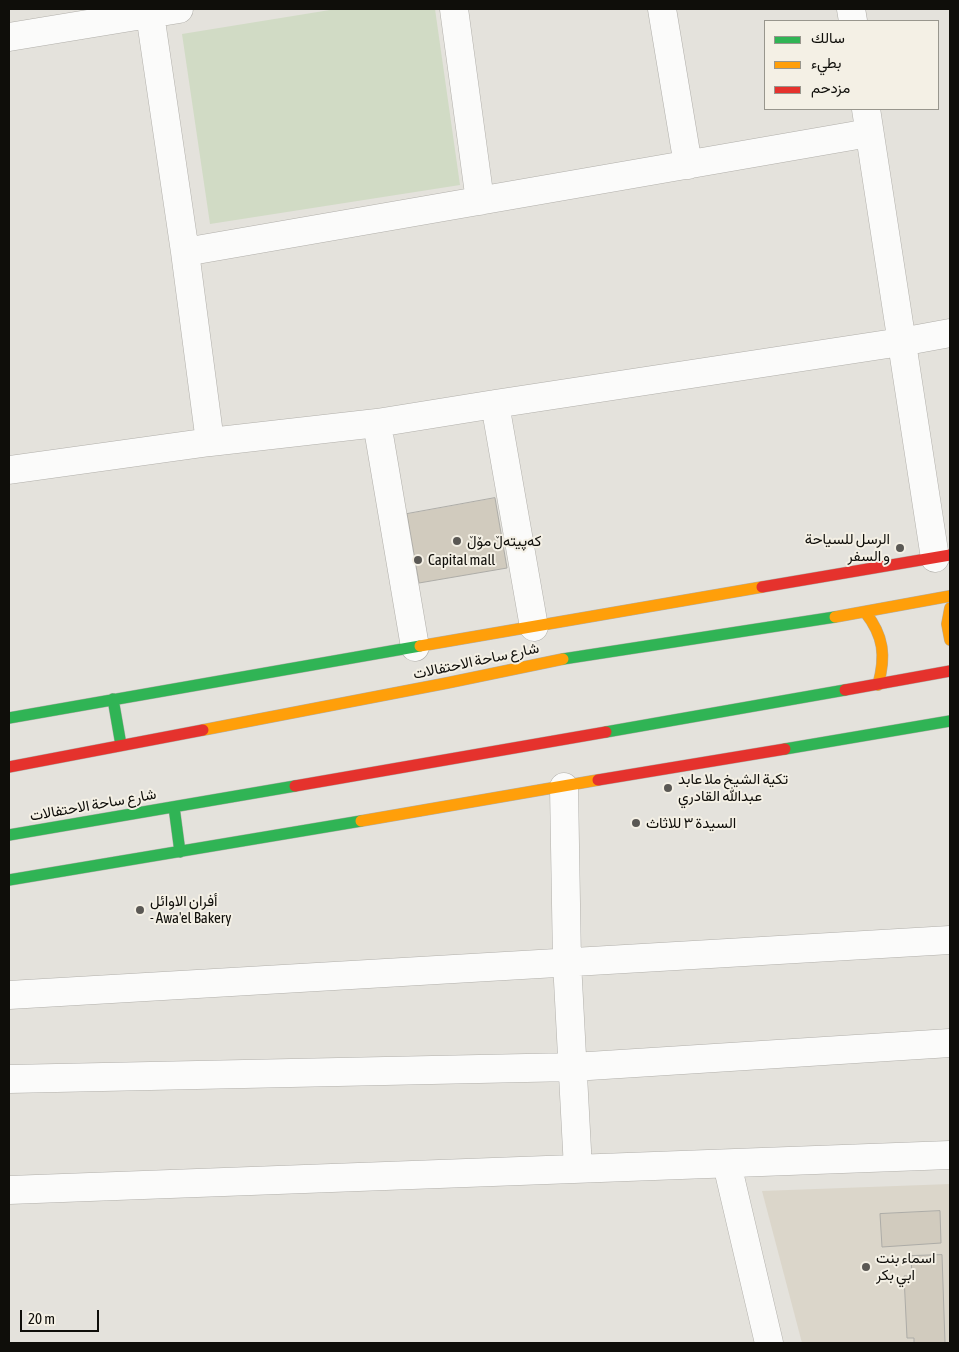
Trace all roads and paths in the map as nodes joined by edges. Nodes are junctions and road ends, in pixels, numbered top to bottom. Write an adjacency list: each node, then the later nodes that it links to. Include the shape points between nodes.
1 (179, 9): 4 (street)
2 (454, 9): 8 (street)
3 (662, 9): 7 (street)
4 (150, 14): 5 (street); 9 (street)
5 (9, 37)
6 (868, 121): 7 (street); 11 (street)
7 (688, 165): 8 (street)
8 (480, 201): 9 (street)
9 (185, 252): 14 (street)
10 (950, 333): 11 (street)
11 (901, 342): 12 (street); 16 (street)
12 (495, 404): 13 (street); 20 (street)
13 (377, 423): 14 (street); 22 (street)
14 (210, 442): 15 (street)
15 (9, 466)
16 (943, 556): 20 (main road)
17 (950, 596): 19 (main road, شارع ساحة الاحتفالات)
18 (950, 608): 21 (main road)
19 (865, 612): 24 (main road, via 876,628 882,646 883,666); 28 (main road, شارع ساحة الاحتفالات, via 561,659)
20 (534, 626): 22 (main road)
21 (950, 640)
22 (415, 647): 25 (main road)
23 (950, 671): 24 (main road, شارع ساحة الاحتفالات)
24 (878, 684): 31 (main road, شارع ساحة الاحتفالات)
25 (113, 699): 26 (main road); 28 (main road)
26 (9, 718)
27 (950, 721): 30 (main road)
28 (121, 745): 29 (main road, شارع ساحة الاحتفالات)
29 (9, 766)
30 (564, 787): 33 (main road); 36 (street)
31 (174, 807): 32 (main road, شارع ساحة الاحتفالات); 33 (main road)
32 (9, 835)
33 (180, 852): 34 (main road)
34 (9, 880)
35 (950, 940): 36 (street)
36 (567, 962): 37 (street); 39 (street)
37 (9, 995)
38 (950, 1043): 39 (street)
39 (573, 1066): 40 (street); 43 (street)
40 (9, 1080)
41 (950, 1155): 42 (street)
42 (727, 1164): 43 (street); 45 (street)
43 (578, 1169): 44 (street)
44 (9, 1190)
45 (769, 1343)

